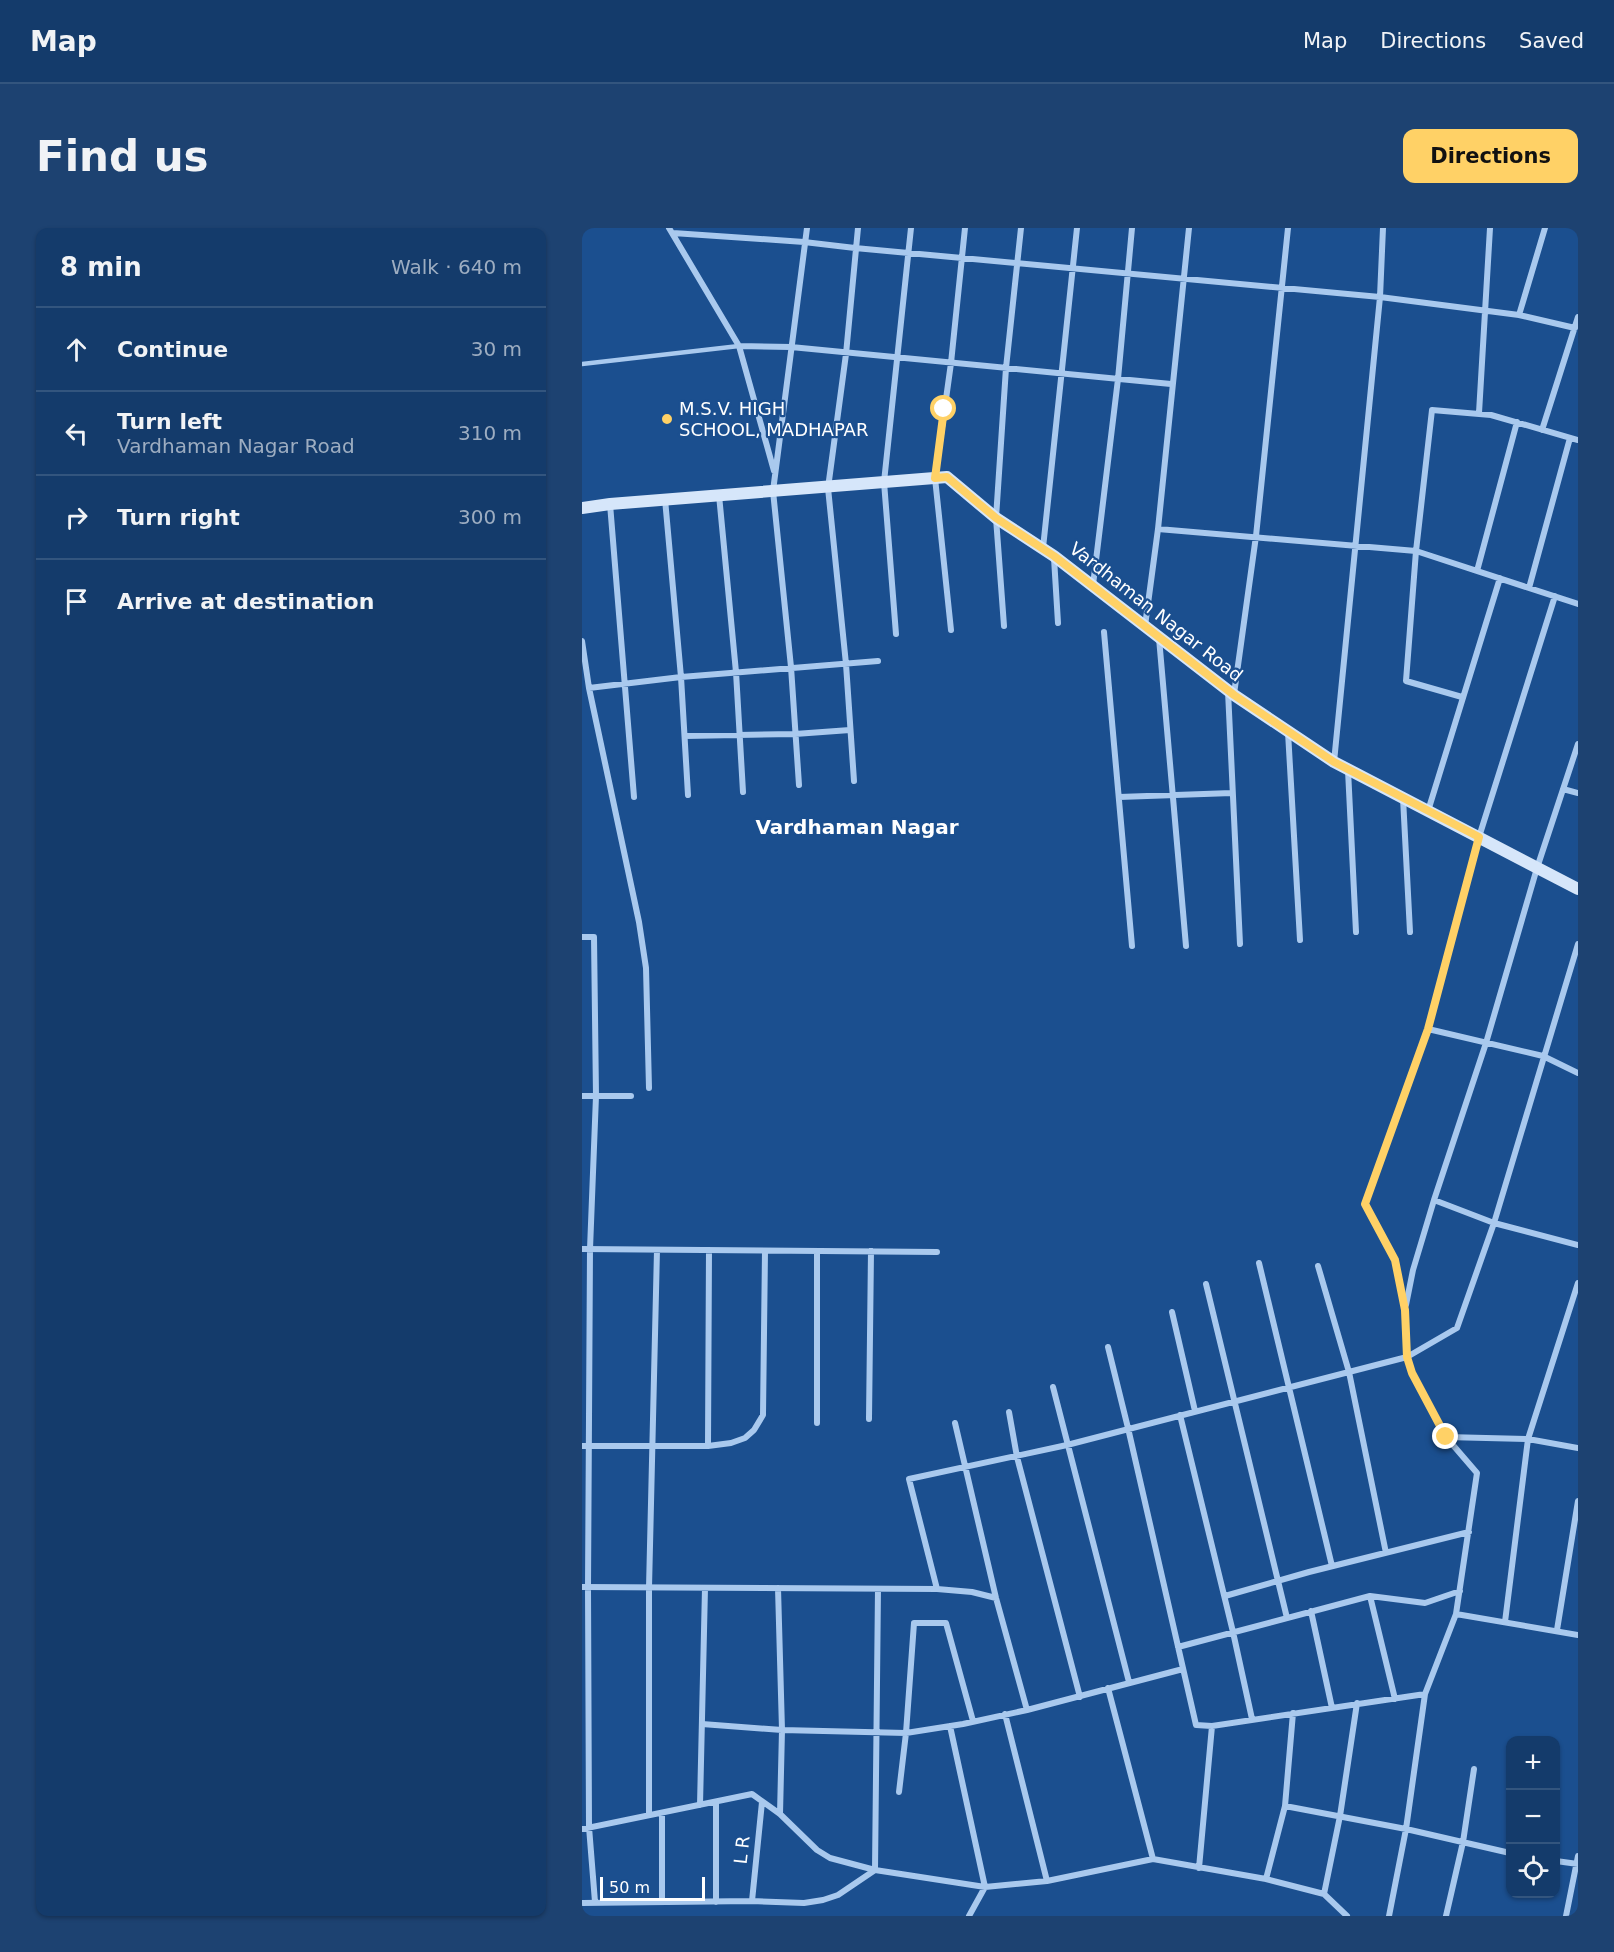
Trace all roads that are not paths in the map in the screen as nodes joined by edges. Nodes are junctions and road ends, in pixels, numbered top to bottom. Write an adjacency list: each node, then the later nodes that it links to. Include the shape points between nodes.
1 (717, 228): 15 (street)
2 (807, 228): 16 (street)
3 (858, 228): 17 (street)
4 (910, 228): 18 (street)
5 (965, 228): 19 (street)
6 (1021, 228): 20 (street)
7 (1077, 228): 21 (street)
8 (1132, 228): 22 (street)
9 (1189, 228): 23 (street)
10 (1288, 228): 24 (street)
11 (1383, 228): 25 (street)
12 (1490, 228): 26 (street)
13 (1545, 228): 27 (street)
14 (671, 231): 15 (street); 30 (street)
15 (716, 236): 16 (street)
16 (804, 242): 17 (street); 31 (street)
17 (855, 248): 18 (street); 32 (street)
18 (907, 252): 19 (street); 33 (street)
19 (962, 257): 20 (street); 34 (street)
20 (1016, 262): 21 (street); 36 (street)
21 (1072, 268): 22 (street); 37 (street)
22 (1126, 273): 23 (street); 38 (street)
23 (1183, 278): 24 (street); 39 (street)
24 (1281, 288): 25 (street); 56 (street)
25 (1380, 297): 26 (street); 57 (street)
26 (1486, 310): 27 (street); 40 (street)
27 (1519, 315): 29 (street)
28 (1578, 318): 29 (street)
29 (1575, 328): 42 (street)
30 (739, 346): 31 (street); 35 (lane); 45 (street)
31 (791, 347): 32 (street); 45 (street)
32 (846, 354): 33 (street); 48 (street)
33 (898, 357): 34 (street); 47 (street)
34 (951, 363): 36 (street); 46 (street)
35 (582, 364)
36 (1006, 368): 37 (street); 54 (street)
37 (1061, 374): 38 (street); 58 (street)
38 (1118, 379): 39 (street); 63 (street)
39 (1171, 384): 55 (street)
40 (1479, 413): 41 (street); 59 (street, via 1432,410)
41 (1517, 422): 42 (street); 61 (street)
42 (1542, 429): 43 (street)
43 (1570, 438): 44 (street); 64 (street)
44 (1578, 440)
45 (775, 475): 49 (street)
46 (935, 478): 47 (street, Vardhaman Nagar Road); 54 (street, Vardhaman Nagar Road, via 947,477); 70 (street)
47 (884, 482): 48 (street, Vardhaman Nagar Road); 72 (street)
48 (828, 488): 49 (street, Vardhaman Nagar Road); 76 (street)
49 (773, 491): 50 (street, Vardhaman Nagar Road); 77 (street)
50 (719, 495): 51 (street, Vardhaman Nagar Road); 78 (street)
51 (665, 499): 52 (street, Vardhaman Nagar Road); 79 (street)
52 (610, 504): 53 (street, Vardhaman Nagar Road); 80 (street)
53 (582, 508)
54 (996, 518): 58 (street, Vardhaman Nagar Road); 68 (street)
55 (1158, 529): 56 (street); 69 (street)
56 (1256, 536): 57 (street); 82 (street)
57 (1356, 545): 59 (street); 90 (street)
58 (1043, 548): 60 (street, Vardhaman Nagar Road)
59 (1416, 551): 61 (street); 83 (street, via 1406,681)
60 (1054, 556): 63 (street, Vardhaman Nagar Road); 67 (street)
61 (1477, 571): 62 (street)
62 (1500, 578): 64 (street); 83 (street)
63 (1093, 586): 69 (street, Vardhaman Nagar Road)
64 (1529, 588): 65 (street)
65 (1555, 596): 66 (street); 104 (street)
66 (1578, 604)
67 (1058, 623)
68 (1004, 626)
69 (1145, 626): 73 (street, Vardhaman Nagar Road)
70 (951, 630)
71 (1104, 632): 101 (street)
72 (896, 634)
73 (1159, 638): 82 (street, Vardhaman Nagar Road); 97 (street)
74 (582, 641): 81 (street)
75 (878, 661): 76 (street)
76 (846, 664): 77 (street); 84 (street)
77 (791, 667): 78 (street); 86 (street)
78 (736, 672): 79 (street); 87 (street)
79 (681, 677): 80 (street); 88 (street)
80 (626, 682): 81 (street); 100 (street)
81 (589, 688): 119 (street, via 646,968)
82 (1231, 693): 85 (street, Vardhaman Nagar Road); 96 (street)
83 (1462, 697): 103 (street)
84 (850, 729): 86 (street); 92 (street)
85 (1288, 731): 90 (street, Vardhaman Nagar Road); 110 (street)
86 (795, 734): 87 (street); 93 (street)
87 (740, 735): 88 (street); 95 (street)
88 (685, 736): 99 (street)
89 (1578, 744): 94 (street)
90 (1334, 762): 91 (street, Vardhaman Nagar Road)
91 (1348, 770): 102 (street, Vardhaman Nagar Road); 107 (street)
92 (854, 781)
93 (799, 785)
94 (1563, 789): 98 (street); 105 (street)
95 (742, 792)
96 (1232, 793): 97 (street); 111 (street)
97 (1173, 794): 101 (street); 114 (street)
98 (1578, 794)
99 (688, 795)
100 (634, 797)
101 (1119, 797): 113 (street)
102 (1403, 798): 103 (street, Vardhaman Nagar Road); 108 (street)
103 (1428, 811): 104 (street, Vardhaman Nagar Road)
104 (1479, 837): 105 (street, Vardhaman Nagar Road); 115 (street)
105 (1538, 868): 106 (street, Vardhaman Nagar Road); 116 (street)
106 (1578, 889)
107 (1356, 932)
108 (1410, 932)
109 (582, 937): 121 (street, via 594,937)
110 (1300, 940)
111 (1240, 944)
112 (1578, 944): 117 (street)
113 (1132, 946)
114 (1186, 946)
115 (1428, 1029): 116 (street); 138 (street, via 1365,1204 1395,1260)
116 (1486, 1043): 117 (street); 123 (street)
117 (1543, 1056): 118 (street); 124 (street)
118 (1578, 1073)
119 (649, 1088)
120 (582, 1096): 121 (street)
121 (596, 1096): 122 (street); 127 (street)
122 (631, 1096)
123 (1434, 1200): 124 (street); 138 (street)
124 (1494, 1223): 125 (street); 141 (street, via 1457,1328)
125 (1578, 1245)
126 (582, 1249): 127 (street)
127 (590, 1249): 128 (street); 156 (street)
128 (657, 1250): 129 (street); 157 (street)
129 (709, 1250): 130 (street); 158 (street)
130 (765, 1251): 131 (street); 158 (street, via 763,1415 745,1438)
131 (817, 1251): 132 (street); 150 (street)
132 (871, 1251): 133 (street); 149 (street)
133 (937, 1251)
134 (1259, 1263): 144 (street)
135 (1318, 1266): 142 (street)
136 (1578, 1283): 154 (street)
137 (1206, 1284): 145 (street)
138 (1405, 1310): 141 (street)
139 (1172, 1312): 146 (street)
140 (1108, 1347): 152 (street)
141 (1407, 1357): 142 (street); 153 (street)
142 (1349, 1372): 144 (street); 164 (street)
143 (1053, 1387): 155 (street)
144 (1289, 1387): 145 (street); 165 (street)
145 (1235, 1401): 146 (street); 166 (street)
146 (1195, 1411): 148 (street)
147 (1009, 1412): 160 (street)
148 (1180, 1415): 152 (street); 174 (street)
149 (869, 1419)
150 (817, 1423)
151 (954, 1424): 161 (street)
152 (1128, 1428): 155 (street); 184 (street)
153 (1446, 1437): 154 (street); 163 (street, via 1477,1473)
154 (1528, 1438): 159 (street); 180 (street)
155 (1067, 1445): 160 (street); 186 (street)
156 (585, 1446): 157 (street); 167 (street)
157 (652, 1446): 158 (street); 168 (street)
158 (708, 1446)
159 (1578, 1448)
160 (1017, 1457): 161 (street); 189 (street)
161 (964, 1468): 172 (street, via 909,1479); 176 (street)
162 (1578, 1501): 181 (street)
163 (1469, 1532): 164 (street); 173 (street)
164 (1386, 1553): 165 (street)
165 (1332, 1566): 166 (street)
166 (1278, 1581): 174 (street); 179 (street)
167 (585, 1587): 168 (street); 214 (street)
168 (649, 1588): 169 (street); 212 (street)
169 (705, 1588): 170 (street); 198 (street)
170 (778, 1588): 171 (street); 201 (street)
171 (878, 1589): 172 (street); 202 (street)
172 (937, 1589): 176 (street)
173 (1460, 1591): 175 (street, via 1425,1603); 178 (street)
174 (1225, 1596): 182 (street)
175 (1370, 1596): 177 (street); 190 (street)
176 (996, 1598): 193 (street)
177 (1311, 1611): 179 (street); 192 (street)
178 (1456, 1614): 180 (street); 188 (street)
179 (1287, 1618): 182 (street)
180 (1504, 1622): 181 (street)
181 (1557, 1630): 183 (street)
182 (1233, 1632): 184 (street); 196 (street)
183 (1578, 1635)
184 (1178, 1647): 185 (street)
185 (1183, 1670): 186 (street); 200 (street, via 1196,1725)
186 (1130, 1682): 187 (street)
187 (1108, 1688): 189 (street); 219 (street)
188 (1425, 1694): 190 (street); 215 (street)
189 (1080, 1697): 193 (street)
190 (1395, 1699): 191 (street)
191 (1357, 1703): 192 (street); 213 (street)
192 (1332, 1708): 194 (street)
193 (1027, 1710): 195 (street)
194 (1293, 1713): 196 (street); 209 (street)
195 (1005, 1714): 197 (street); 225 (street)
196 (1252, 1719): 200 (street)
197 (973, 1721): 199 (street); 203 (street, via 946,1623 914,1623)
198 (702, 1724): 201 (street); 208 (street)
199 (950, 1726): 203 (street); 226 (street)
200 (1212, 1726): 222 (street)
201 (782, 1730): 202 (street); 211 (street)
202 (875, 1733): 203 (street); 223 (street)
203 (906, 1733): 205 (street)
204 (1474, 1769): 216 (street)
205 (899, 1792)
206 (716, 1802): 207 (street, via 752,1794); 208 (street); 231 (street, L R)
207 (762, 1802): 211 (street); 228 (street, L R)
208 (700, 1805): 210 (street)
209 (1285, 1806): 213 (street); 224 (street)
210 (663, 1813): 212 (street); 230 (street)
211 (780, 1814): 223 (street, via 830,1858)
212 (650, 1815): 214 (street)
213 (1340, 1816): 215 (street); 227 (street)
214 (585, 1828): 229 (street)
215 (1406, 1829): 216 (street); 235 (street)
216 (1463, 1842): 217 (street); 236 (street)
217 (1506, 1852)
218 (1578, 1856): 221 (street)
219 (1153, 1859): 222 (street); 225 (street)
220 (1560, 1862): 221 (street)
221 (1577, 1864): 237 (street)
222 (1199, 1868): 224 (street)
223 (875, 1870): 226 (street); 228 (street, via 838,1895 823,1900)
224 (1266, 1879): 227 (street)
225 (1047, 1881): 226 (street)
226 (985, 1887): 233 (street)
227 (1324, 1894): 234 (street)
228 (752, 1901): 231 (street)
229 (595, 1902): 230 (street); 232 (street)
230 (662, 1902): 231 (street)
231 (716, 1902)
232 (582, 1903)
233 (969, 1916)
234 (1347, 1916)
235 (1389, 1916)
236 (1446, 1916)
237 (1566, 1916)

